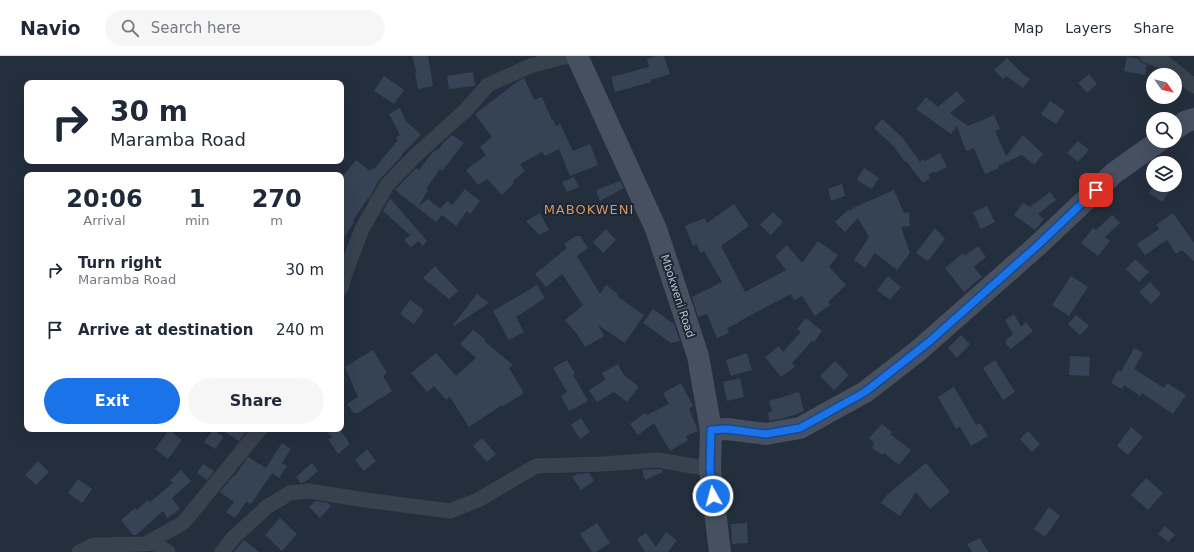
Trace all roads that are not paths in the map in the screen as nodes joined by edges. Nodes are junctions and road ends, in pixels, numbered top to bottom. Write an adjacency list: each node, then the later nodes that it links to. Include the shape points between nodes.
1 (567, 56): 8 (street, via 530,66 488,85 465,111 416,155 387,185 362,229)
2 (577, 56): 9 (street, Mbokweni Road, via 656,229 698,356)
3 (1147, 56): 4 (street, via 1164,62)
4 (1194, 86)
5 (1194, 119): 6 (street)
6 (1182, 124)
7 (1149, 148): 9 (street, via 1114,173 1038,245 924,346 865,392 800,428 766,434 727,429)
8 (344, 278)
9 (711, 430): 11 (street, Mbokweni Road)
10 (258, 432): 12 (street, via 183,524)
11 (710, 469): 15 (street, via 658,460 536,466 478,500 450,511 309,491 290,493 268,506 234,537); 16 (street, Mbokweni Road)
12 (145, 544): 13 (street, via 94,546); 14 (street, via 154,543)
13 (79, 552)
14 (168, 552)
15 (222, 552)
16 (720, 552)

